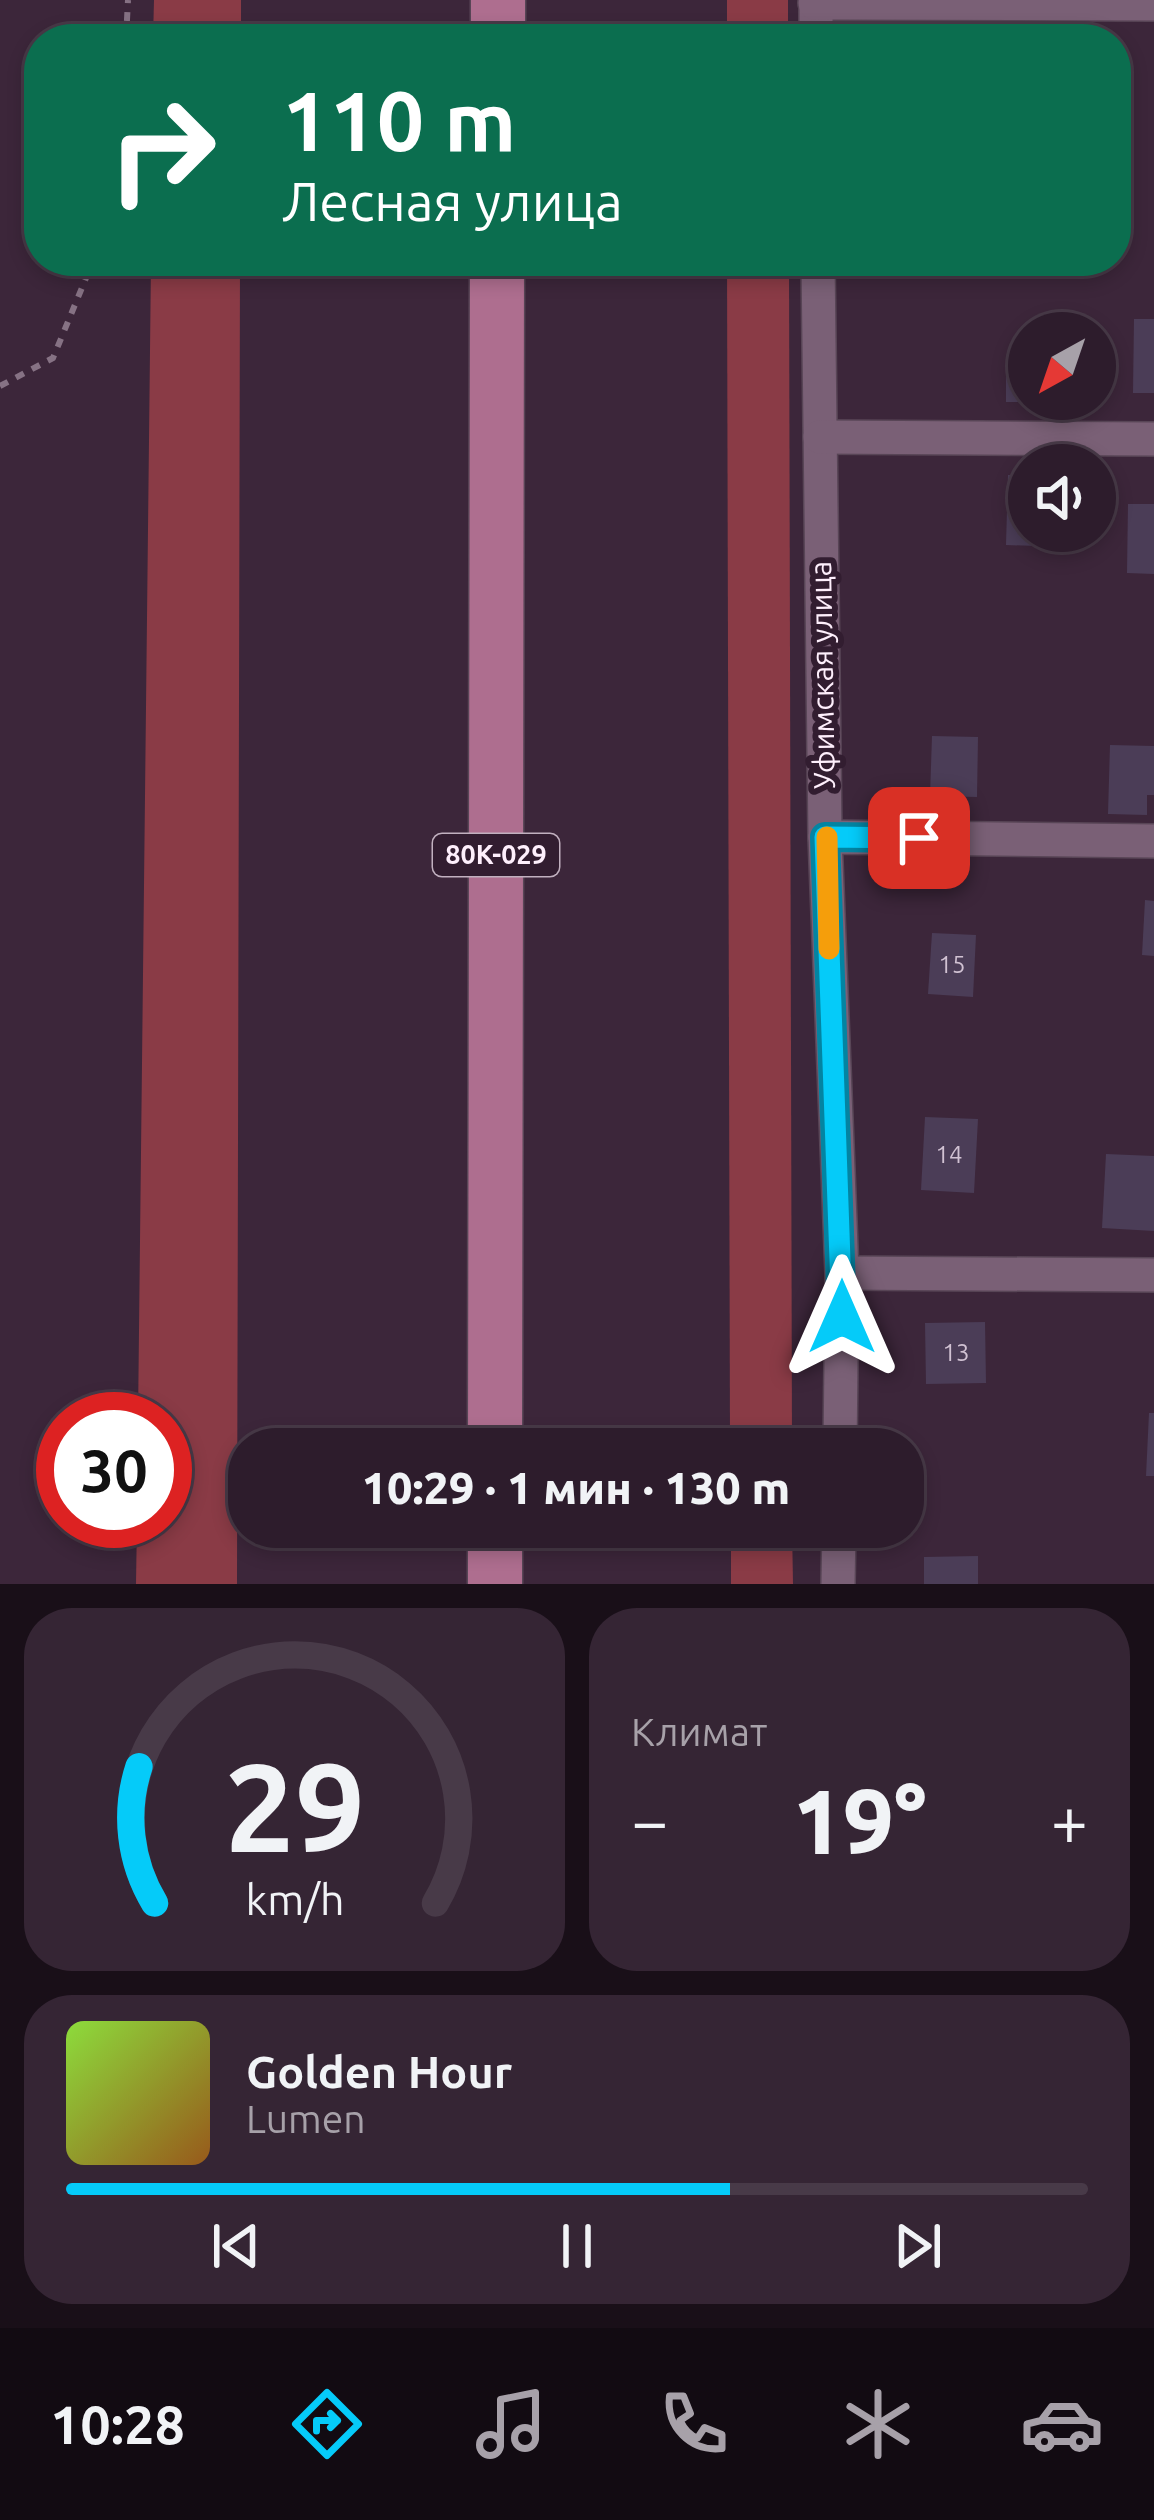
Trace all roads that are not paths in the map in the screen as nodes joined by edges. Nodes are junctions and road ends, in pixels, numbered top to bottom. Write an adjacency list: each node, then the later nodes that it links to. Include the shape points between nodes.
1 (815, 2): 2 (street)
2 (1154, 4)
3 (497, 276): 11 (main road, 80К-029)
4 (818, 276): 5 (street, Уфимская улица)
5 (820, 437): 6 (street); 7 (street, Уфимская улица)
6 (1154, 440)
7 (825, 837): 8 (street); 9 (street, Уфимская улица)
8 (1154, 841)
9 (842, 1273): 10 (street); 12 (street, Уфимская улица)
10 (1154, 1275)
11 (495, 1428)
12 (840, 1428)
13 (495, 1548): 15 (main road)
14 (839, 1548): 16 (street)
15 (495, 1584)
16 (838, 1584)

